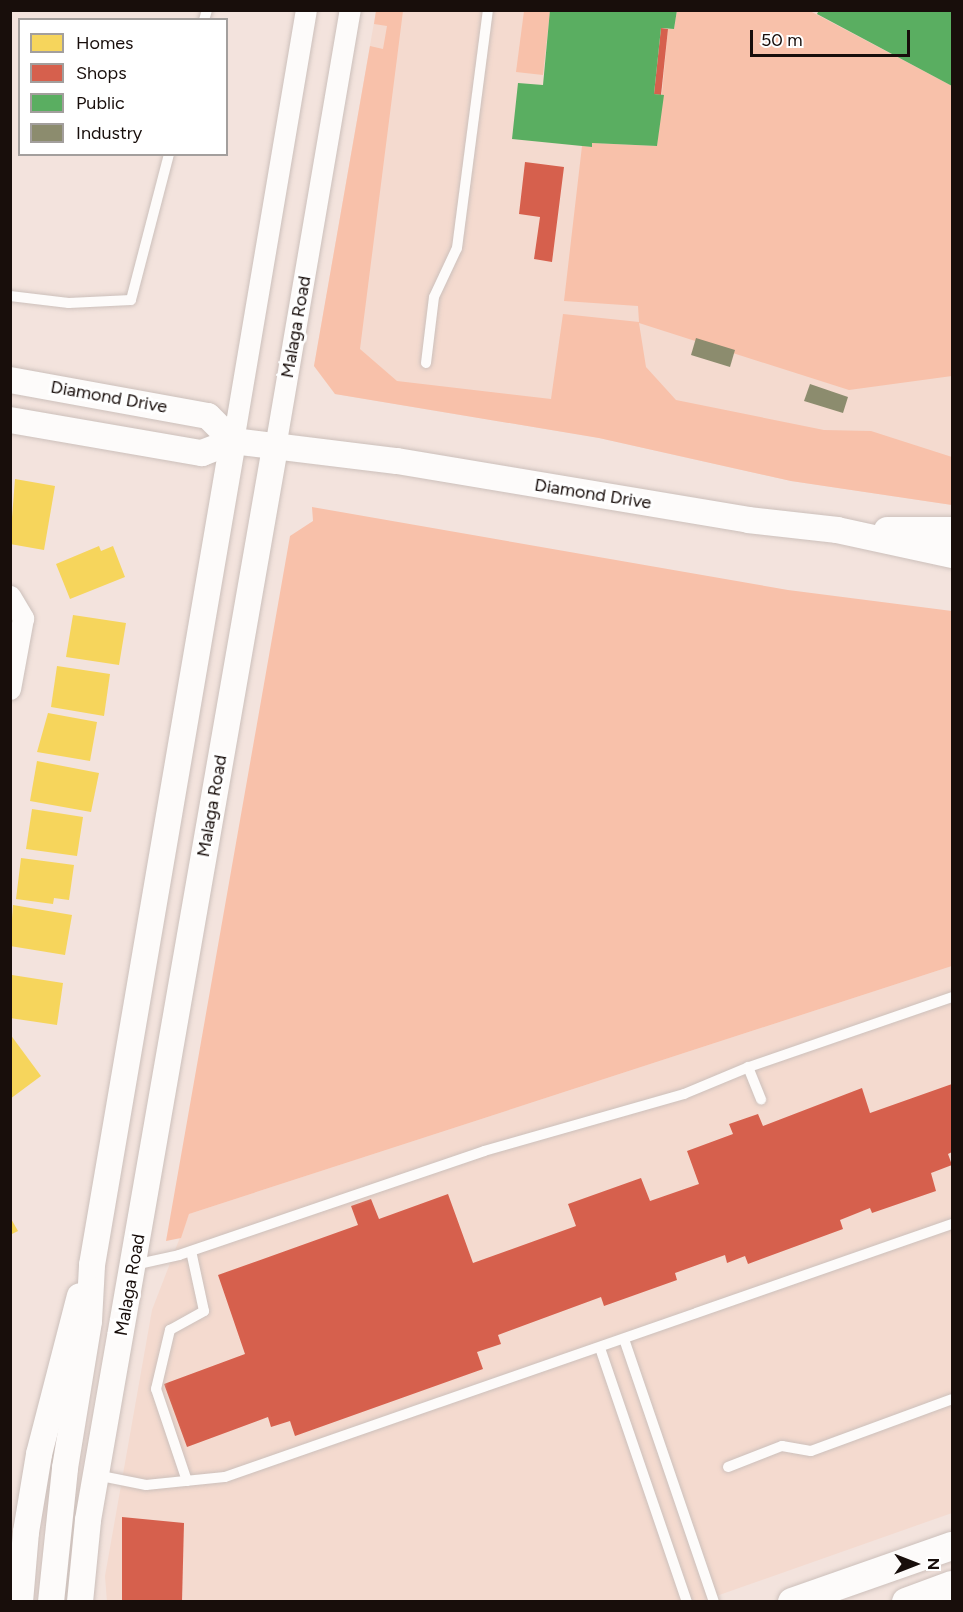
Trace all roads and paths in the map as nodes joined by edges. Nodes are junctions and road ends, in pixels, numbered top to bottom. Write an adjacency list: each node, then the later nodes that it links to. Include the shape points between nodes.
1 (306, 10): 9 (street, Malaga Road)
2 (350, 10): 10 (street, Malaga Road)
3 (488, 10): 6 (lane, via 457,248 434,297)
4 (169, 156): 5 (lane, via 130,300 69,303)
5 (10, 296)
6 (426, 363)
7 (10, 380): 9 (street, Diamond Drive, via 208,416)
8 (10, 420): 9 (street, Diamond Drive, via 202,453)
9 (233, 441): 10 (street, Diamond Drive); 21 (street, Malaga Road)
10 (275, 447): 11 (street, Diamond Drive, via 397,461 748,520); 22 (street, Malaga Road)
11 (837, 530): 12 (street); 13 (street, Diamond Drive)
12 (952, 530)
13 (952, 555)
14 (10, 596): 15 (street, via 23,618)
15 (10, 689)
16 (952, 997): 17 (lane)
17 (748, 1067): 18 (lane); 20 (lane, via 684,1094 484,1151)
18 (760, 1099)
19 (952, 1224): 23 (lane)
20 (191, 1251): 22 (lane); 28 (lane, via 204,1311 170,1330 156,1389)
21 (92, 1265): 31 (street, via 70,1325 39,1454); 32 (street, Malaga Road, via 89,1321 65,1468)
22 (133, 1265): 27 (street, Malaga Road)
23 (624, 1339): 24 (lane); 35 (lane)
24 (600, 1348): 28 (lane, via 225,1477); 34 (lane)
25 (952, 1399): 26 (lane, via 812,1451 782,1446)
26 (728, 1467)
27 (96, 1475): 28 (lane, via 146,1485); 33 (street, Malaga Road)
28 (188, 1481)
29 (952, 1546): 36 (main road)
30 (952, 1585): 37 (main road)
31 (20, 1602)
32 (51, 1602)
33 (80, 1602)
34 (687, 1602)
35 (714, 1602)
36 (792, 1602)
37 (906, 1602)

